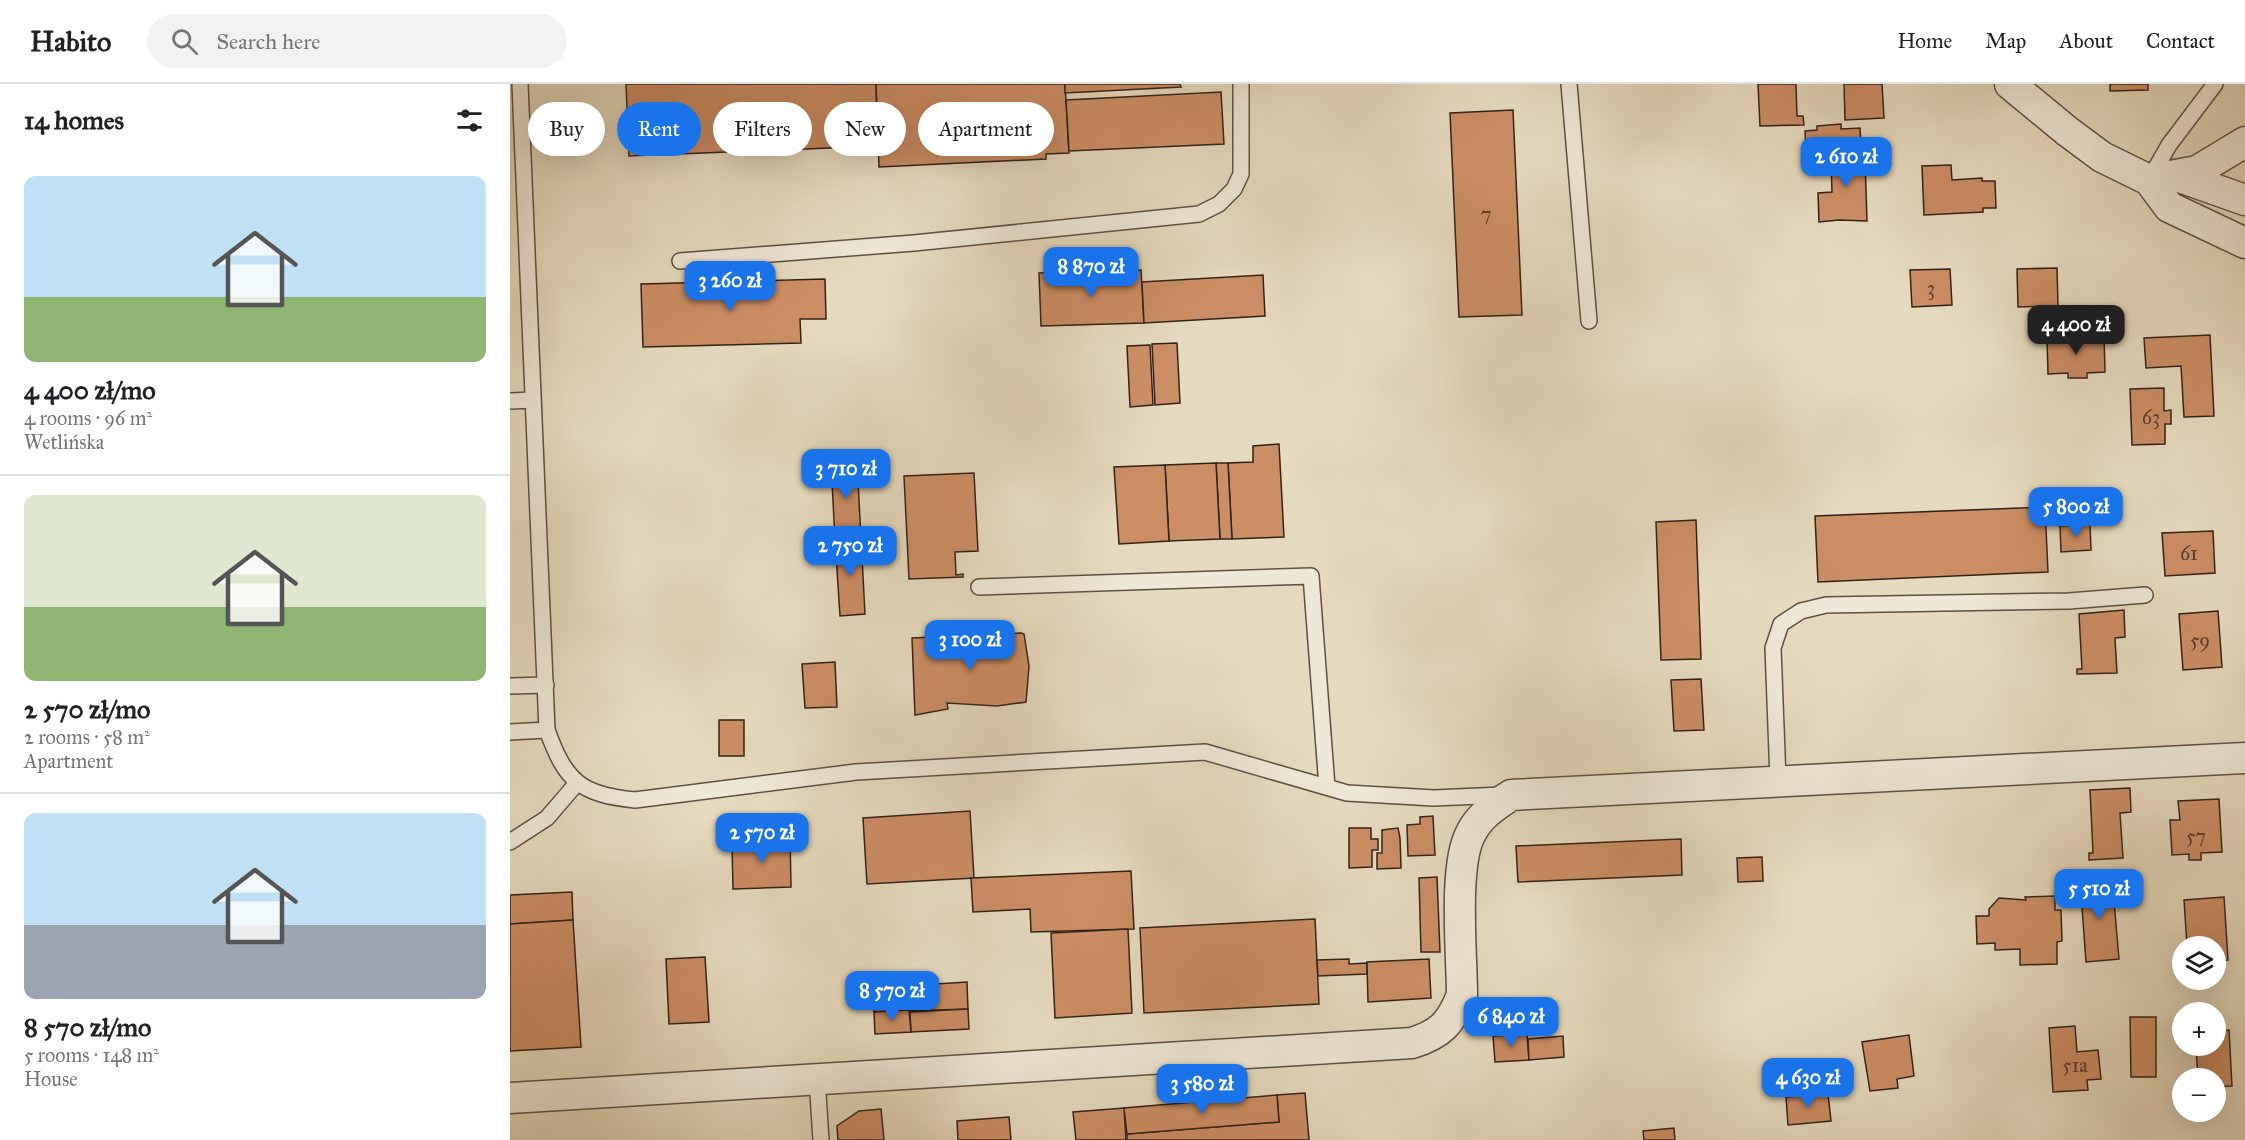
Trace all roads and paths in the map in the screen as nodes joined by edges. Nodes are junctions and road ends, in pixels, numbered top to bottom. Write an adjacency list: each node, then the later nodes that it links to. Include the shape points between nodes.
1 (520, 84): 12 (lane)
2 (1241, 84): 10 (lane, via 1241,174 1234,189 1219,204 1199,214 914,243)
3 (1569, 84): 11 (lane)
4 (2010, 84): 7 (street, via 2102,157)
5 (2215, 84): 7 (lane, via 2169,145)
6 (2245, 142): 7 (street, via 2197,171)
7 (2163, 178): 8 (street); 9 (street, via 2169,207)
8 (2245, 200)
9 (2245, 243)
10 (680, 261)
11 (1589, 321)
12 (533, 400): 13 (lane); 16 (lane)
13 (510, 401)
14 (980, 587): 23 (lane, via 1311,576)
15 (2145, 595): 21 (lane, via 2069,601 1826,605 1801,611 1782,624 1773,648)
16 (546, 685): 17 (lane); 18 (lane)
17 (510, 686)
18 (547, 730): 19 (lane); 22 (lane, via 557,756)
19 (510, 732)
20 (2245, 758): 21 (street)
21 (1778, 780): 24 (street)
22 (577, 783): 23 (lane, via 605,797 635,800 856,772 1204,752); 25 (lane, via 547,818)
23 (1327, 787): 24 (lane, via 1347,793 1434,798)
24 (1510, 795): 26 (street, via 1484,814 1470,834 1461,869 1462,995 1444,1027 1428,1038 1412,1043)
25 (510, 842)
26 (817, 1079): 27 (street); 28 (lane)
27 (510, 1098)
28 (821, 1140)

